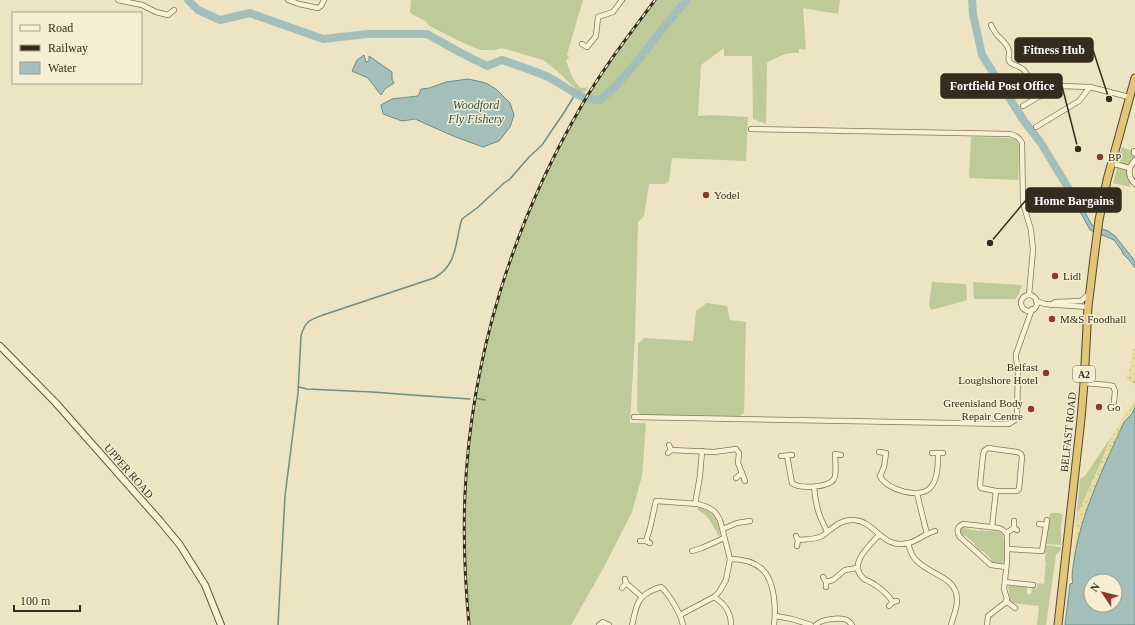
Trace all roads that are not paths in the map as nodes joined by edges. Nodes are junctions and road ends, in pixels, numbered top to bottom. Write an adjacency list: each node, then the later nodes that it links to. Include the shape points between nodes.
1 (118, 0): 5 (street, via 142,5 168,15)
2 (288, 0): 3 (street, via 318,8)
3 (324, 0)
4 (622, 0): 7 (street, via 613,12 598,17 596,36)
5 (174, 10)
6 (991, 25): 10 (street, via 1010,52 1009,62 1024,70)
7 (586, 47)
8 (1135, 78): 11 (highway, BELFAST ROAD / A2)
9 (1090, 87): 10 (street, via 1059,86); 11 (street); 13 (street, via 1079,101)
10 (1041, 96): 12 (street)
11 (1129, 97): 16 (highway, BELFAST ROAD / A2)
12 (1024, 106)
13 (1036, 127)
14 (751, 129): 20 (street, via 1016,136 1023,148 1022,195 1033,250)
15 (1135, 160): 17 (street)
16 (1111, 163): 17 (street); 19 (highway, BELFAST ROAD / A2, via 1099,220)
17 (1130, 168): 18 (street, via 1130,178)
18 (1135, 184)
19 (1090, 292): 22 (street, via 1081,301 1055,302); 23 (highway, BELFAST ROAD / A2)
20 (1030, 295): 21 (street, via 1034,297); 24 (street, via 1024,296 1021,300)
21 (1035, 305): 22 (street); 24 (street, via 1027,310); 25 (street)
22 (1048, 305): 23 (street)
23 (1088, 307): 27 (highway, BELFAST ROAD / A2)
24 (1023, 308): 25 (street, via 1026,313)
25 (1026, 326): 29 (street, via 1016,354 1017,417 1009,424)
26 (0, 346): 75 (main road, UPPER ROAD, via 55,402 162,522 205,585)
27 (1084, 383): 28 (street, via 1114,387); 87 (highway, BELFAST ROAD / A2)
28 (1114, 402)
29 (634, 417)
30 (669, 450): 31 (street)
31 (702, 451): 36 (street, via 736,450 739,453 738,463); 44 (street)
32 (879, 452): 41 (street, via 887,452 881,479 899,491)
33 (932, 452): 41 (street, via 940,453 931,487)
34 (841, 455): 39 (street, via 835,454 834,479 828,484)
35 (781, 456): 39 (street, via 789,455 792,484)
36 (742, 473): 37 (street); 38 (street)
37 (736, 478)
38 (745, 481)
39 (814, 487): 50 (street, via 820,519)
40 (996, 491): 40 (street, via 1018,490 1022,457 1020,452 988,448 984,451 980,487); 48 (street)
41 (917, 493): 53 (street)
42 (649, 501): 43 (street)
43 (656, 501): 44 (street); 56 (street)
44 (695, 504): 49 (street, via 714,511)
45 (750, 521): 49 (street)
46 (1014, 521): 52 (street, via 1015,529)
47 (1039, 524): 59 (street, via 1046,523 1042,551)
48 (992, 527): 52 (street); 62 (street, via 962,524 957,530 992,565)
49 (723, 529): 55 (street)
50 (827, 531): 54 (street, via 846,520 853,520 867,525); 58 (street, via 816,538 797,538)
51 (935, 532): 53 (street)
52 (1006, 533): 59 (street)
53 (927, 534): 57 (street)
54 (879, 535): 57 (street, via 897,544); 63 (street, via 862,555)
55 (724, 538): 60 (street); 61 (street)
56 (645, 541)
57 (908, 543): 85 (street, via 916,561 946,580 955,590 957,601)
58 (797, 546)
59 (1008, 549): 62 (street)
60 (690, 552)
61 (730, 559): 69 (street, via 726,580); 74 (street, via 748,561 761,568 771,587)
62 (1006, 567): 65 (street)
63 (857, 568): 64 (street, via 845,570); 71 (street, via 863,577 875,584)
64 (825, 582)
65 (1005, 582): 66 (street); 70 (street)
66 (1032, 584)
67 (622, 588): 68 (street, via 625,581)
68 (642, 597): 73 (street, via 661,587); 78 (street, via 636,606)
69 (714, 597): 73 (street); 80 (street, via 727,608)
70 (1006, 601): 72 (street); 86 (street, via 988,616)
71 (893, 603)
72 (1015, 608)
73 (680, 615): 79 (street)
74 (776, 616): 81 (street); 82 (street)
75 (221, 625)
76 (599, 625): 77 (street, via 603,622)
77 (609, 625)
78 (632, 625)
79 (683, 625)
80 (731, 625)
81 (774, 625)
82 (811, 625)
83 (816, 625): 84 (street, via 822,620 840,619)
84 (852, 625)
85 (951, 625)
86 (987, 625)
87 (1058, 625)

